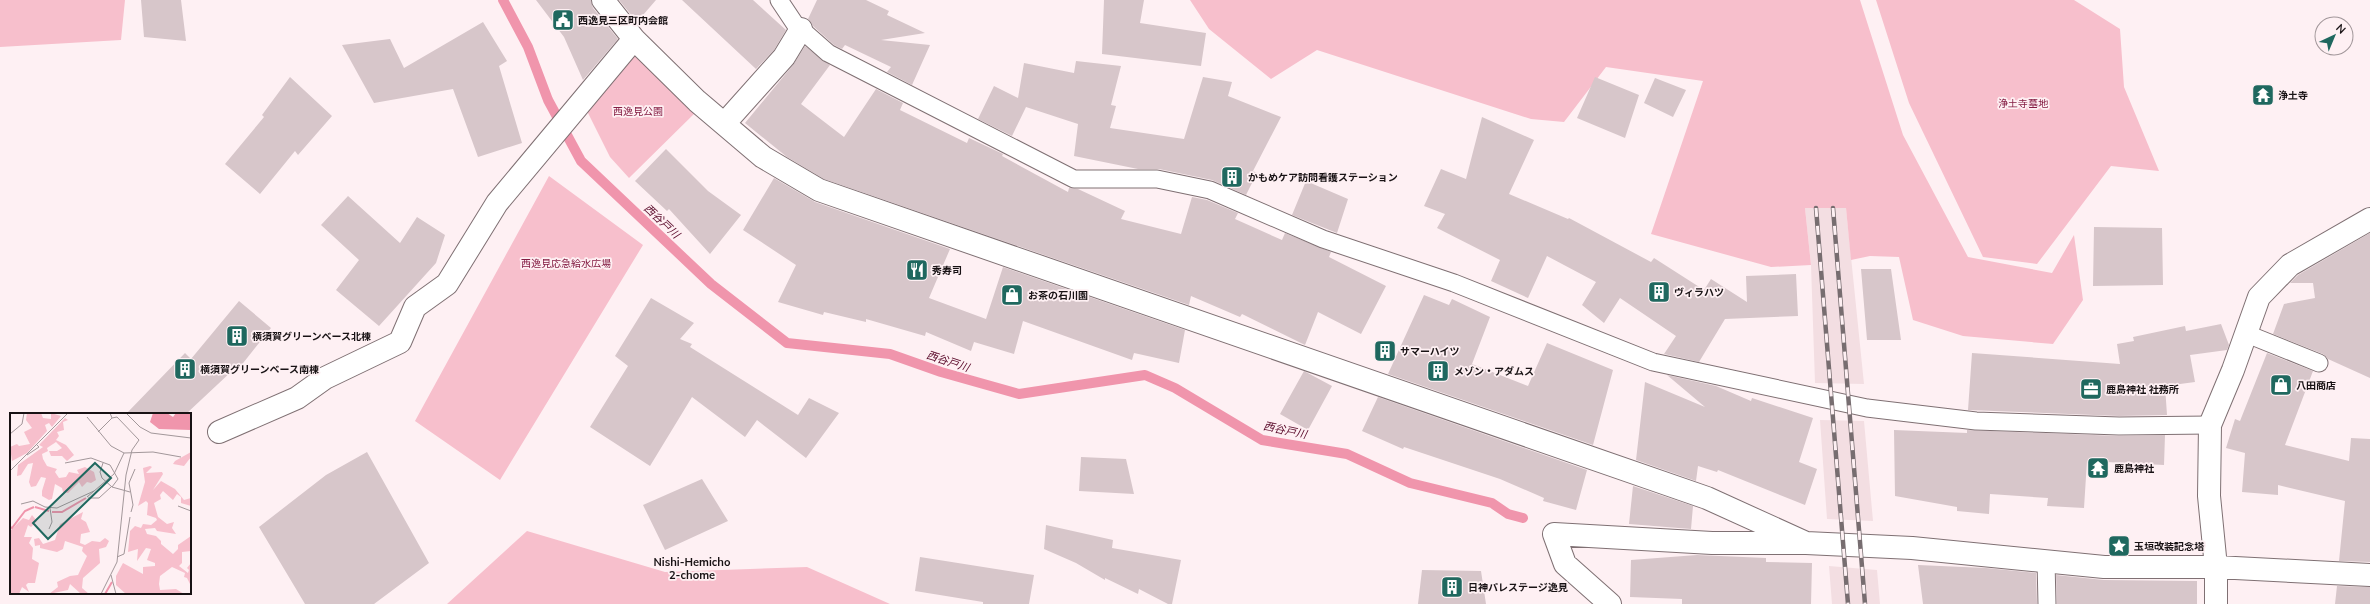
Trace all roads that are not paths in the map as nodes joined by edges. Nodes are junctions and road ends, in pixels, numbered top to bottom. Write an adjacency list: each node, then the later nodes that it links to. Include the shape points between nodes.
1 (603, 0): 4 (street)
2 (779, 0): 3 (lane)
3 (801, 29): 5 (street, via 784,57); 9 (lane, via 828,53 1074,179 1157,179 1210,190 1323,239 1454,283 1653,362 1867,408 1969,420 2118,426)
4 (634, 39): 5 (street); 10 (street, via 497,202 447,284 415,307 400,342 326,378 297,398)
5 (724, 124): 11 (street, via 763,157 818,190 1707,498)
6 (2370, 219): 7 (street, via 2290,265 2259,297)
7 (2247, 334): 8 (lane); 9 (street)
8 (2319, 364)
9 (2210, 425): 13 (street, via 2209,496)
10 (219, 432)
11 (1806, 543): 12 (street, via 1912,548); 15 (street, via 1712,543 1554,534 1565,564)
12 (2046, 561): 13 (street, via 2104,566); 16 (lane)
13 (2216, 567): 14 (street); 17 (street)
14 (2370, 575)
15 (1610, 604)
16 (2047, 604)
17 (2216, 604)

